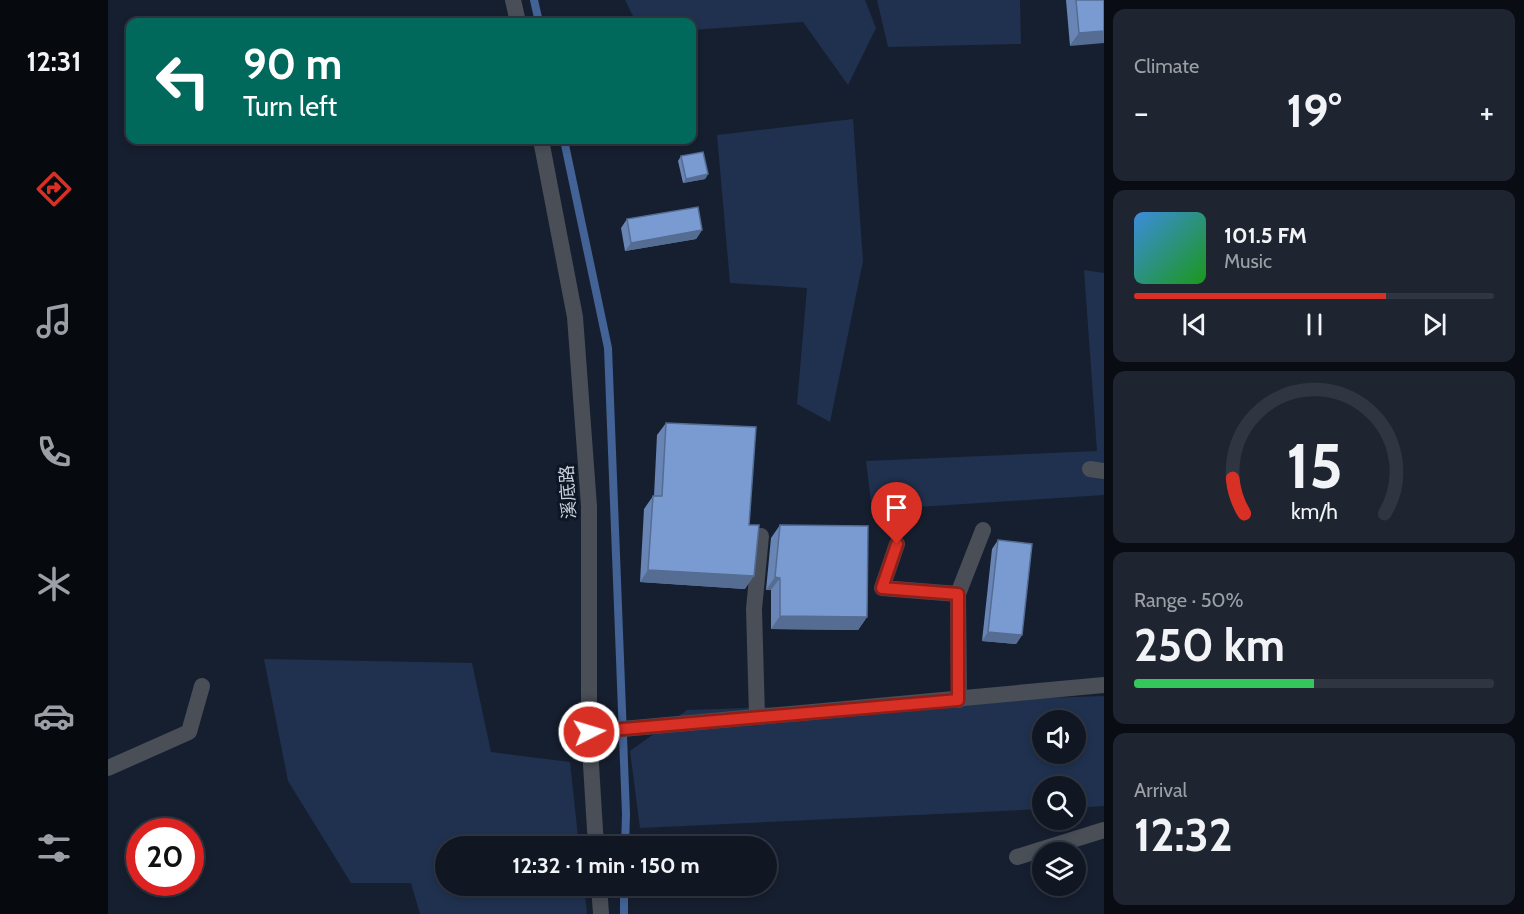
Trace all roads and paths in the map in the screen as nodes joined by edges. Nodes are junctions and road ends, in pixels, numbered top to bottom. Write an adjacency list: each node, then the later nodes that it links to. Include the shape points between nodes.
1 (513, 0): 2 (street)
2 (517, 18)
3 (542, 144): 12 (street, 溪底路, via 575,317 589,506)
4 (983, 530): 7 (street)
5 (761, 536): 11 (street, via 754,609)
6 (897, 544): 7 (street, via 882,588)
7 (958, 594): 10 (street)
8 (1104, 685): 10 (street)
9 (202, 686): 13 (street, via 189,732)
10 (958, 700): 11 (street)
11 (757, 716): 12 (street)
12 (589, 732): 15 (street, 溪底路)
13 (108, 768)
14 (1104, 830): 16 (street)
15 (595, 836)
16 (1017, 857)
17 (600, 896): 18 (street)
18 (601, 914)

